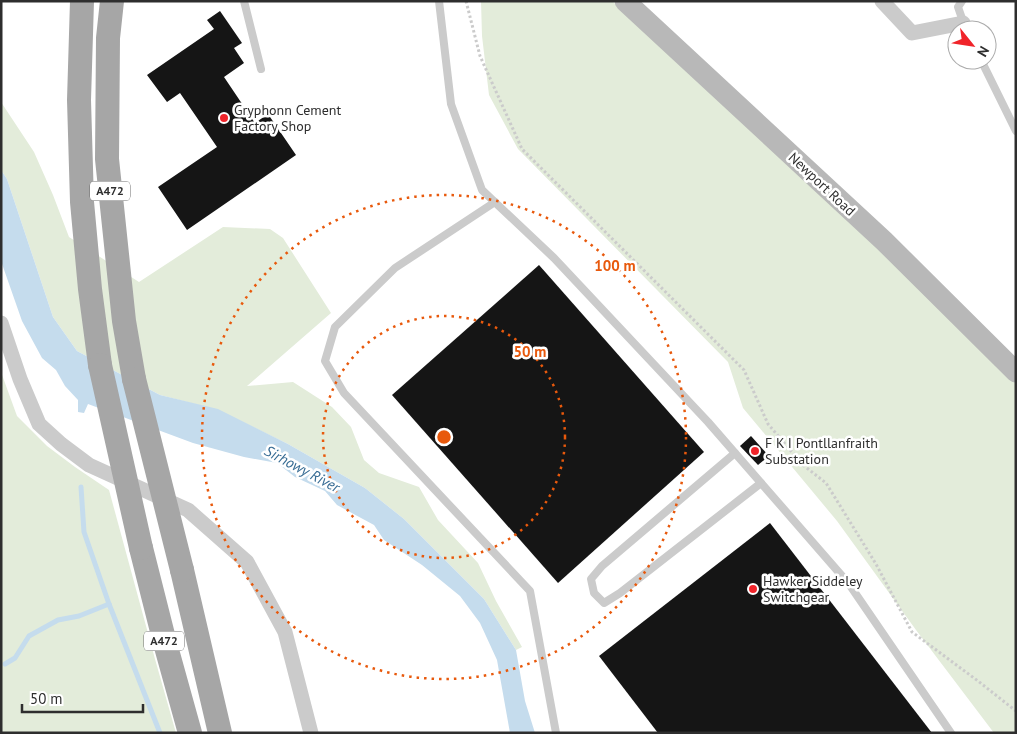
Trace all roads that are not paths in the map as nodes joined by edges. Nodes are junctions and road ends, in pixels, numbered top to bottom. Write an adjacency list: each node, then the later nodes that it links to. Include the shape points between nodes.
1 (82, 1): 18 (main road, A472, bridge, via 79,100 82,202 100,365 164,643)
2 (112, 1): 19 (main road, A472, bridge, via 108,38 107,159 124,321 134,379)
3 (244, 1): 10 (lane)
4 (439, 1): 13 (lane, via 451,104 482,190)
5 (625, 1): 15 (main road, Newport Road, via 884,241)
6 (882, 1): 9 (street, via 912,33)
7 (962, 1): 8 (lane, via 958,8)
8 (963, 20)
9 (947, 28)
10 (260, 69)
11 (986, 70): 12 (lane)
12 (1016, 131)
13 (495, 202): 16 (lane, via 554,258); 21 (lane, via 395,268 335,327 325,361 344,392 530,591)
14 (1, 323): 20 (street, via 39,424 88,465 188,510 247,562 285,632)
15 (1016, 372)
16 (735, 453): 17 (lane); 17 (lane, via 602,566 591,579 594,592 604,603 620,593)
17 (761, 483): 22 (lane, via 849,584)
18 (190, 733)
19 (220, 733)
20 (311, 733)
21 (556, 733)
22 (951, 733)

